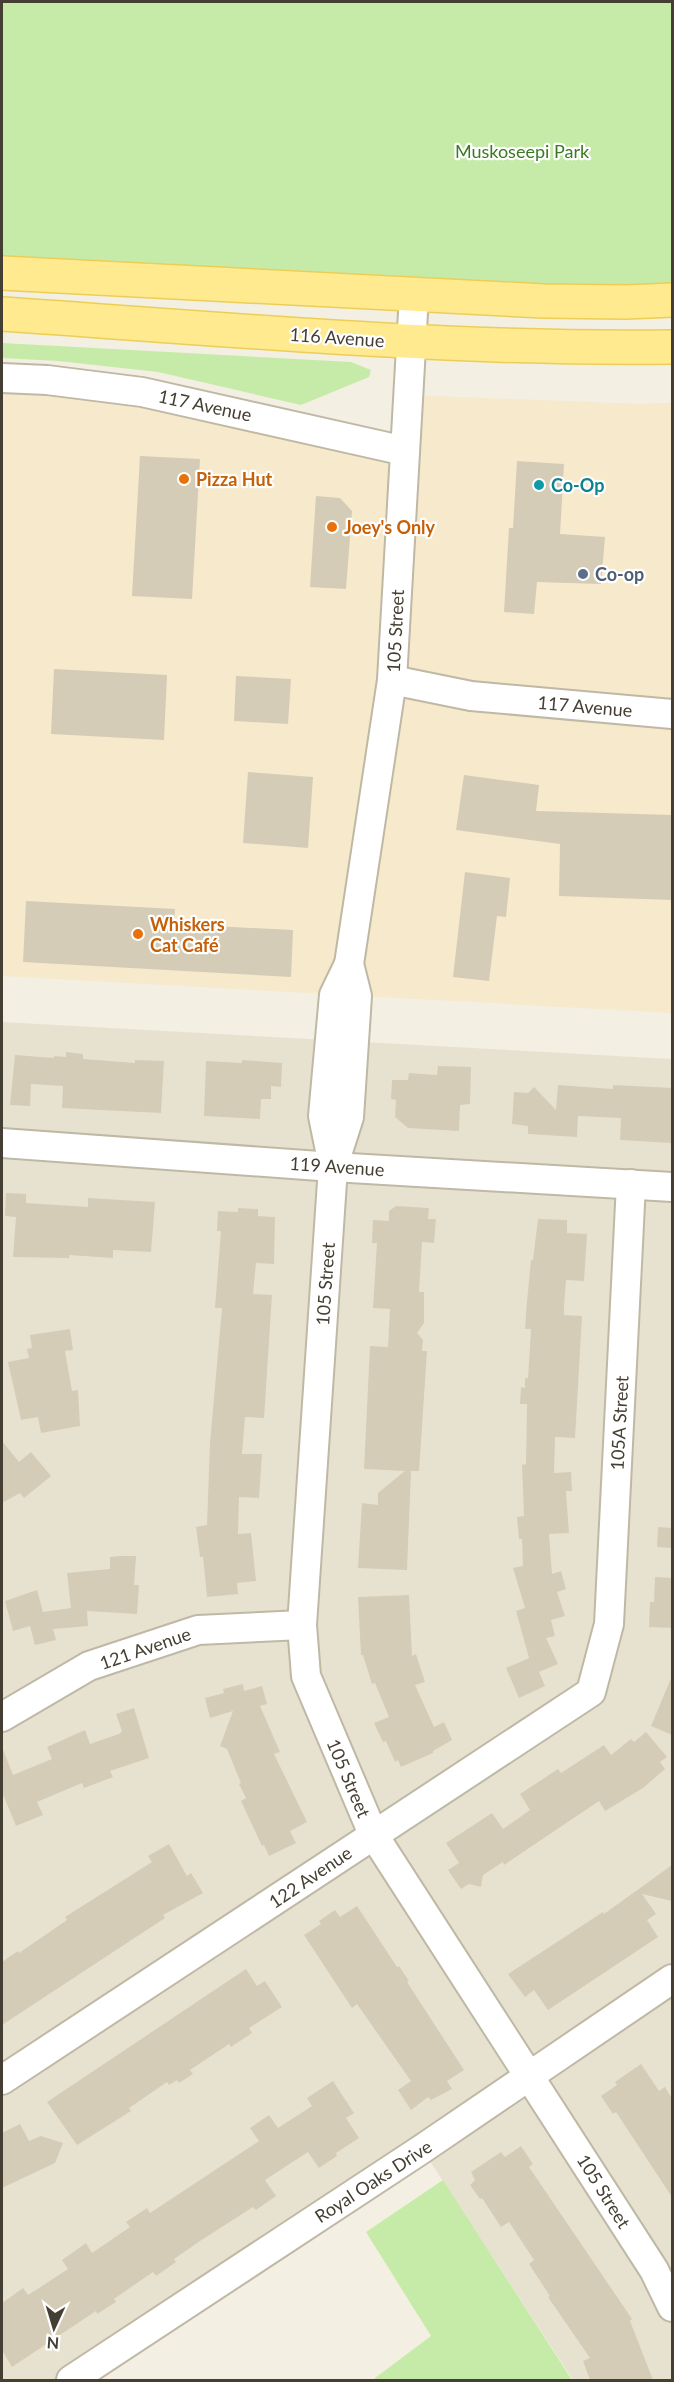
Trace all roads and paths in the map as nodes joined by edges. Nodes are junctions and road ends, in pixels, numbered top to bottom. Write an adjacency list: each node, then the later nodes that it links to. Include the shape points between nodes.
1 (2, 273): 2 (main road)
2 (414, 295): 3 (main road, via 544,301); 5 (street, 105 Street)
3 (672, 300)
4 (2, 314): 5 (main road, 116 Avenue)
5 (412, 342): 6 (main road, 116 Avenue); 8 (street, 105 Street)
6 (672, 347)
7 (2, 378): 8 (street, 117 Avenue, via 142,392)
8 (405, 450): 9 (street, 105 Street)
9 (392, 680): 10 (street, 117 Avenue, via 471,696); 12 (street, 105 Street, via 349,964 334,995 323,1116)
10 (672, 714)
11 (2, 1143): 12 (street, 119 Avenue)
12 (333, 1167): 13 (street, 119 Avenue); 15 (street, 105 Street)
13 (631, 1184): 14 (street, 119 Avenue); 16 (street, 105A Street, via 609,1624)
14 (672, 1187)
15 (302, 1625): 17 (street, 121 Avenue, via 198,1630 89,1666); 18 (street, 105 Street, via 306,1676)
16 (599, 1660): 18 (street, 122 Avenue, via 591,1692)
17 (5, 1705)
18 (373, 1834): 20 (street, 105 Street); 21 (street, 122 Avenue)
19 (672, 1979): 20 (street, Royal Oaks Drive)
20 (530, 2075): 22 (street, 105 Street, via 654,2270); 23 (street, Royal Oaks Drive)
21 (2, 2080)
22 (672, 2307)
23 (71, 2380)

